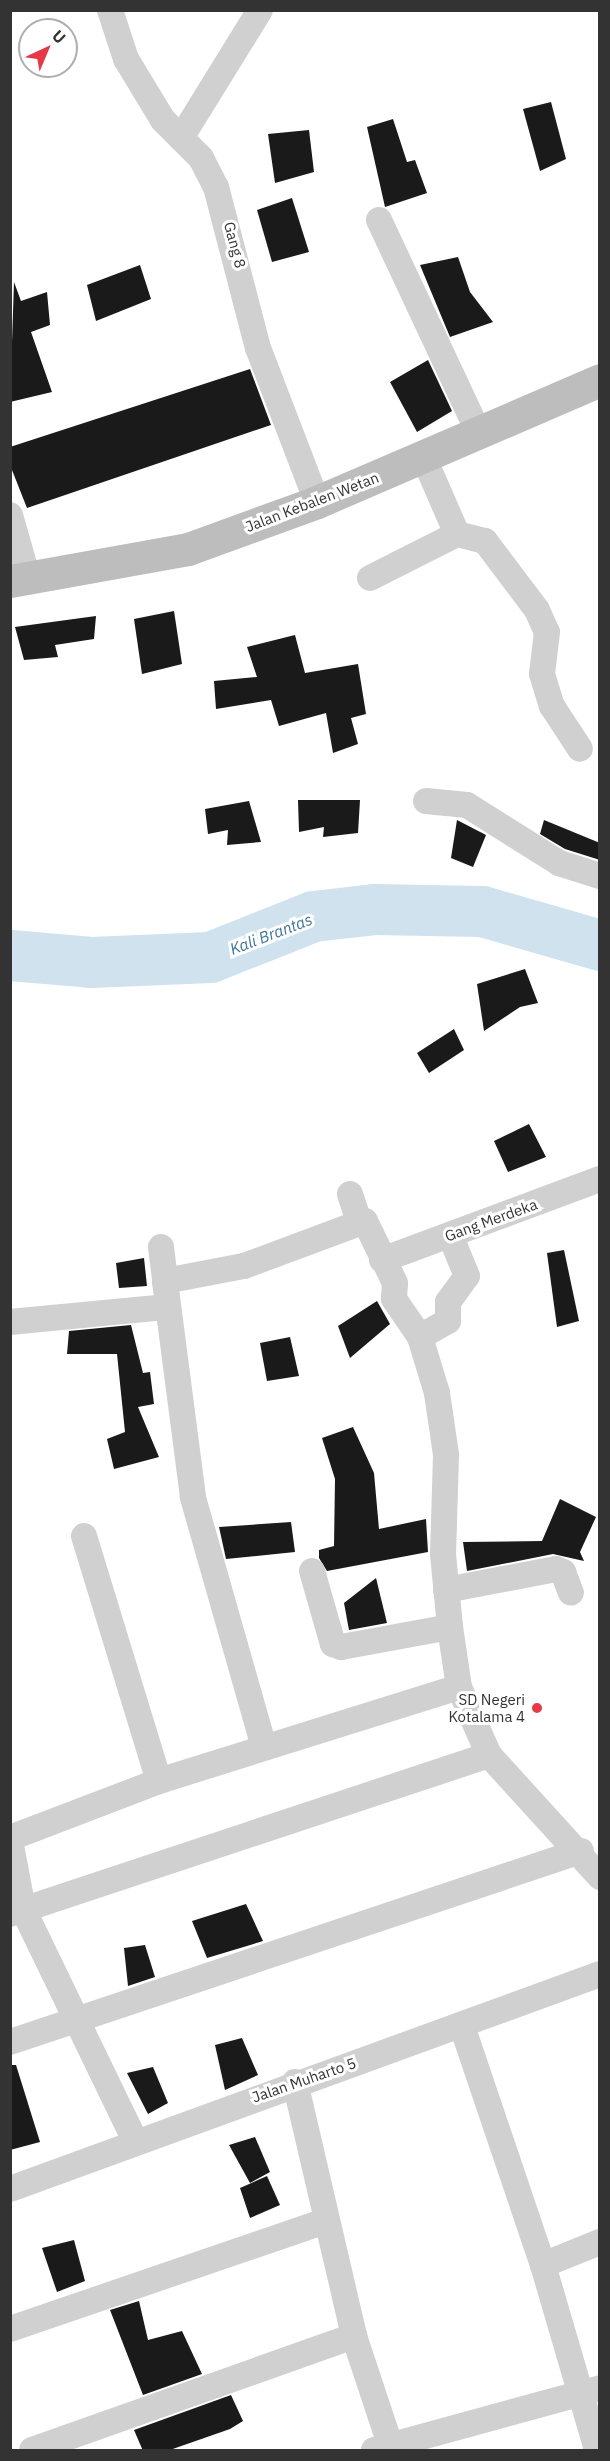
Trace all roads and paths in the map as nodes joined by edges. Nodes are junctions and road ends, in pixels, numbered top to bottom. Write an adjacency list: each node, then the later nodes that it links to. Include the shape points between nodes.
1 (111, 10): 3 (street, Gang 8, via 126,58 163,120)
2 (260, 10): 3 (street)
3 (181, 138): 8 (street, Gang 8, via 201,158 224,204 258,348)
4 (379, 220): 6 (street)
5 (600, 380): 6 (main road, Jalan Kebalen Wetan)
6 (478, 433): 7 (main road, Jalan Kebalen Wetan)
7 (424, 458): 8 (main road, Jalan Kebalen Wetan); 10 (street)
8 (317, 502): 12 (main road, Jalan Kebalen Wetan, via 189,549)
9 (10, 515): 12 (street)
10 (457, 534): 11 (street); 13 (street, via 485,541 537,610 547,632 542,674 552,706)
11 (370, 578)
12 (19, 580)
13 (580, 749)
14 (426, 801): 15 (street, via 467,805 559,863)
15 (600, 876)
16 (600, 1179): 19 (street, Gang Merdeka)
17 (350, 1194): 18 (street)
18 (359, 1221): 21 (street, via 365,1221); 22 (street, via 244,1266)
19 (450, 1235): 21 (street, Gang Merdeka); 25 (street, via 466,1280 448,1302 448,1321)
20 (161, 1246): 22 (street)
21 (382, 1260): 25 (street, via 395,1283 394,1299)
22 (165, 1281): 23 (street)
23 (167, 1307): 24 (street); 32 (street, via 193,1497)
24 (10, 1322)
25 (420, 1337): 28 (street, via 444,1431)
26 (84, 1536): 34 (street)
27 (312, 1571): 30 (street, via 333,1644 341,1647)
28 (446, 1590): 29 (street, via 556,1569 563,1572); 30 (street)
29 (571, 1593)
30 (450, 1627): 31 (street)
31 (459, 1687): 32 (street); 33 (street)
32 (264, 1747): 34 (street)
33 (489, 1755): 36 (street); 38 (street)
34 (159, 1781): 35 (street)
35 (10, 1839): 38 (street)
36 (580, 1851): 37 (street); 40 (street)
37 (600, 1877)
38 (17, 1911): 40 (street)
39 (600, 1974): 41 (street, Jalan Muharto 5)
40 (74, 2019): 42 (street); 44 (street)
41 (462, 2026): 43 (street, Jalan Muharto 5); 48 (street)
42 (10, 2042)
43 (295, 2082): 44 (street, Jalan Muharto 5); 46 (street)
44 (135, 2141): 45 (street, Jalan Muharto 5)
45 (10, 2189)
46 (325, 2221): 49 (street); 50 (street)
47 (600, 2242): 48 (street)
48 (543, 2265): 51 (street)
49 (10, 2329)
50 (354, 2336): 52 (street); 53 (street)
51 (589, 2391): 52 (street); 54 (street)
52 (385, 2449)
53 (32, 2451)
54 (597, 2451)

